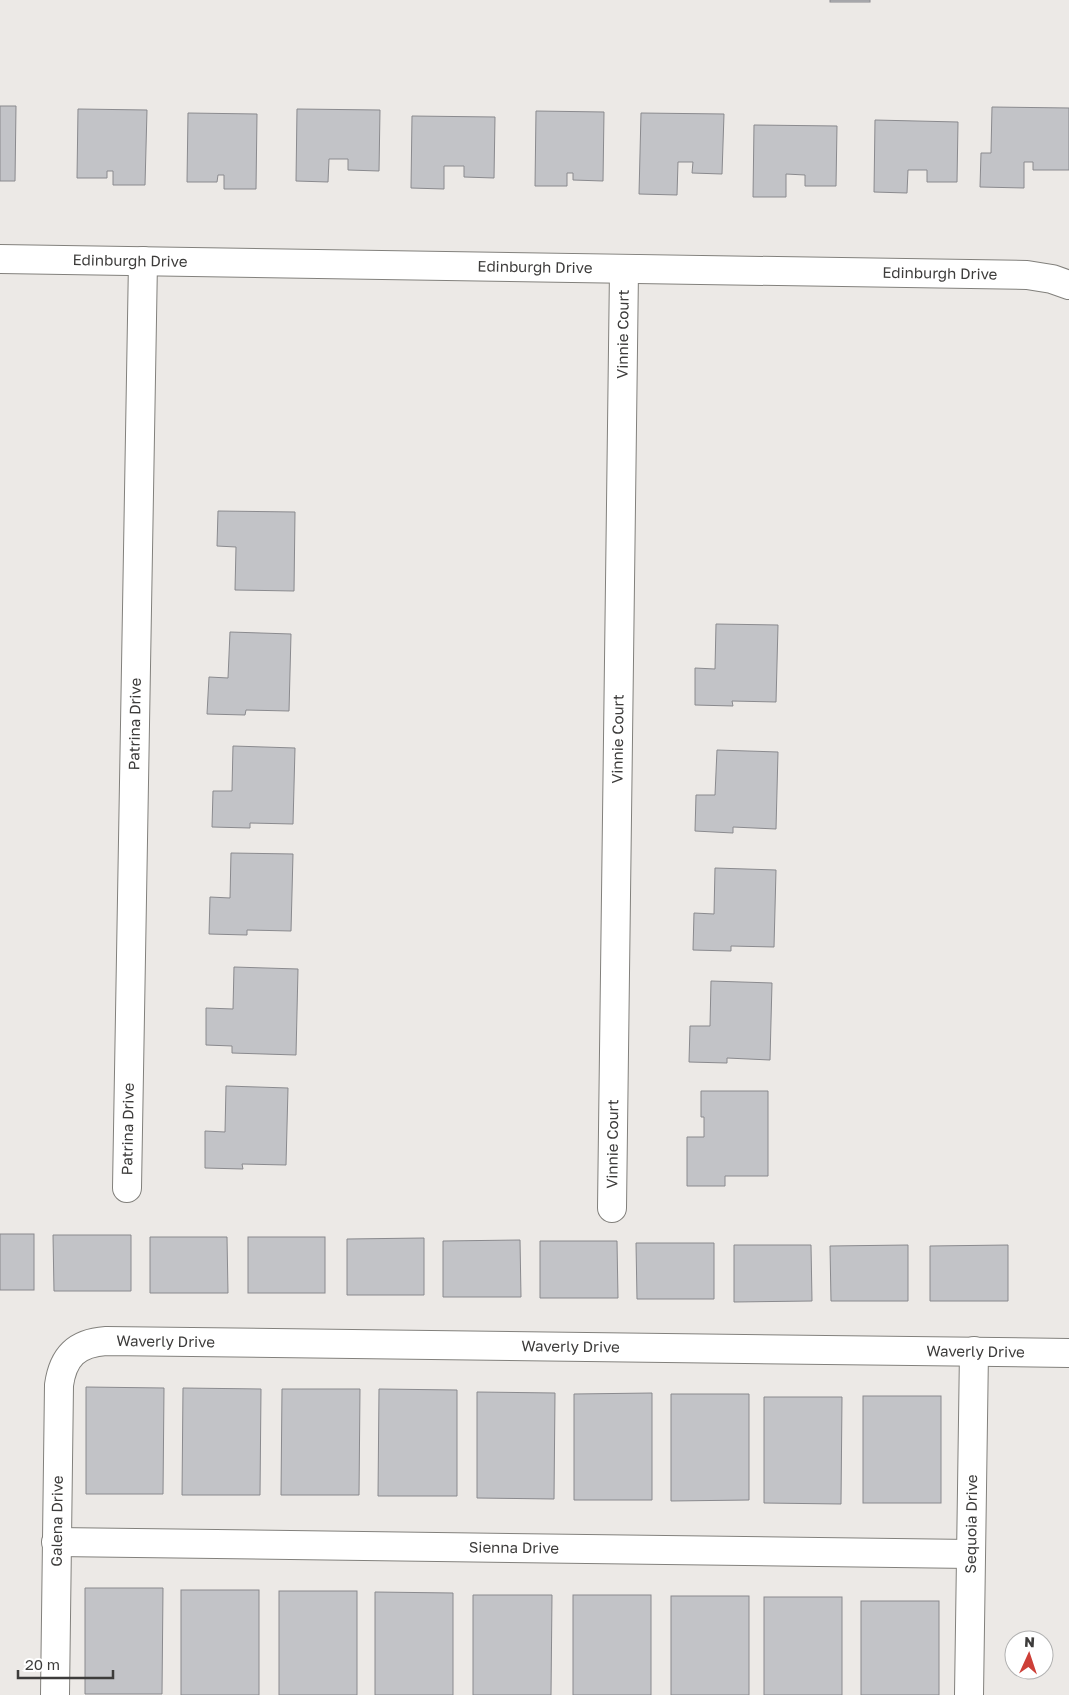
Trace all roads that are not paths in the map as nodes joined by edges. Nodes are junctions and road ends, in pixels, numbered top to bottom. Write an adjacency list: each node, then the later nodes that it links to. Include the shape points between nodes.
1 (0, 259): 2 (street, Edinburgh Drive)
2 (143, 261): 3 (street, Edinburgh Drive); 5 (street, Patrina Drive)
3 (624, 270): 4 (street, Edinburgh Drive, via 1027,275); 6 (street, Vinnie Court)
4 (1069, 285)
5 (127, 1188)
6 (612, 1208)
7 (75, 1351): 8 (street, Waverly Drive, via 106,1341); 10 (street, Galena Drive, via 61,1370 59,1386)
8 (974, 1352): 9 (street, Waverly Drive); 11 (street, Sequoia Drive)
9 (1069, 1353)
10 (56, 1542): 11 (street, Sienna Drive); 12 (street, Galena Drive)
11 (971, 1554): 13 (street, Sequoia Drive)
12 (55, 1695)
13 (969, 1695)

